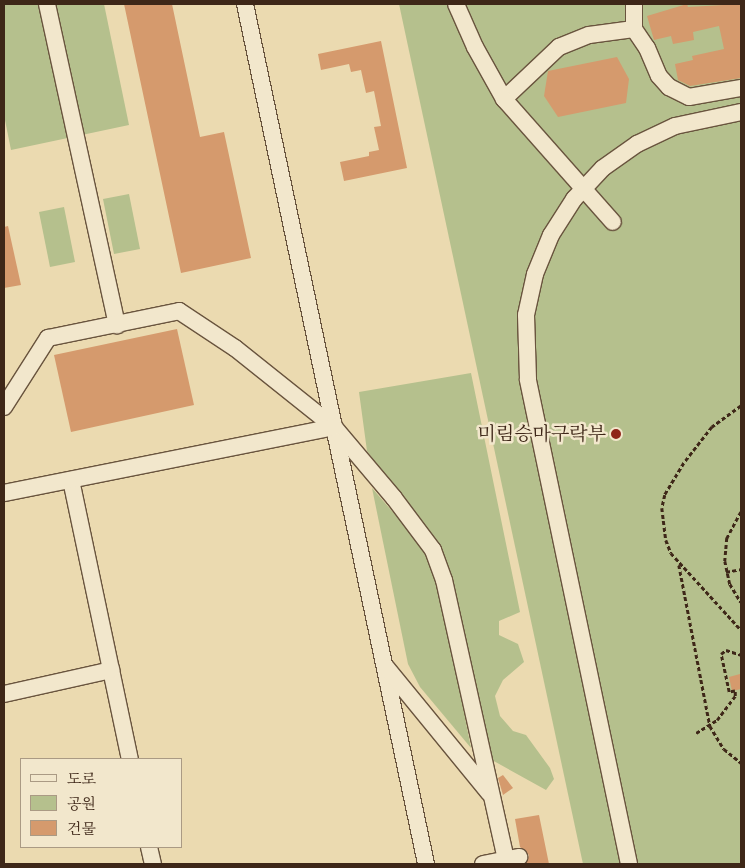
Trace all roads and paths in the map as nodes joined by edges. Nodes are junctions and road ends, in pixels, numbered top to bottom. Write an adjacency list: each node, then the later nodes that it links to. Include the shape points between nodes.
1 (46, 4): 11 (street)
2 (245, 4): 14 (street)
3 (456, 4): 7 (street)
4 (634, 4): 5 (street)
5 (634, 29): 6 (street, via 647,48 659,76 669,87 689,97); 7 (street, via 589,35 559,47)
6 (741, 88)
7 (504, 99): 9 (street)
8 (741, 112): 9 (street, via 696,119 656,134 620,155)
9 (583, 188): 10 (street); 37 (street, via 551,235 535,274 526,315 525,358)
10 (613, 222)
11 (117, 325): 13 (street, via 48,338); 14 (street, via 179,311 235,348)
12 (741, 406): 18 (path, via 712,427 684,463 665,495 662,508 666,540)
13 (4, 407)
14 (334, 427): 15 (street); 24 (street); 31 (street, via 433,550 444,580)
15 (71, 480): 16 (street); 25 (street)
16 (4, 493)
17 (741, 512): 20 (path, via 728,538)
18 (679, 564): 22 (path); 27 (path)
19 (741, 569): 20 (path)
20 (726, 572): 21 (path)
21 (741, 602)
22 (741, 630)
23 (741, 655): 27 (path, via 726,650 721,654 729,692 735,691 735,696)
24 (384, 664): 31 (street); 35 (street)
25 (111, 670): 26 (street); 29 (street)
26 (4, 694)
27 (710, 726): 28 (path); 30 (path, via 724,750)
28 (696, 732)
29 (130, 758)
30 (741, 763)
31 (491, 794): 33 (street)
32 (149, 848): 34 (street)
33 (511, 860): 36 (street)
34 (153, 864)
35 (426, 864)
36 (483, 864)
37 (629, 864)

